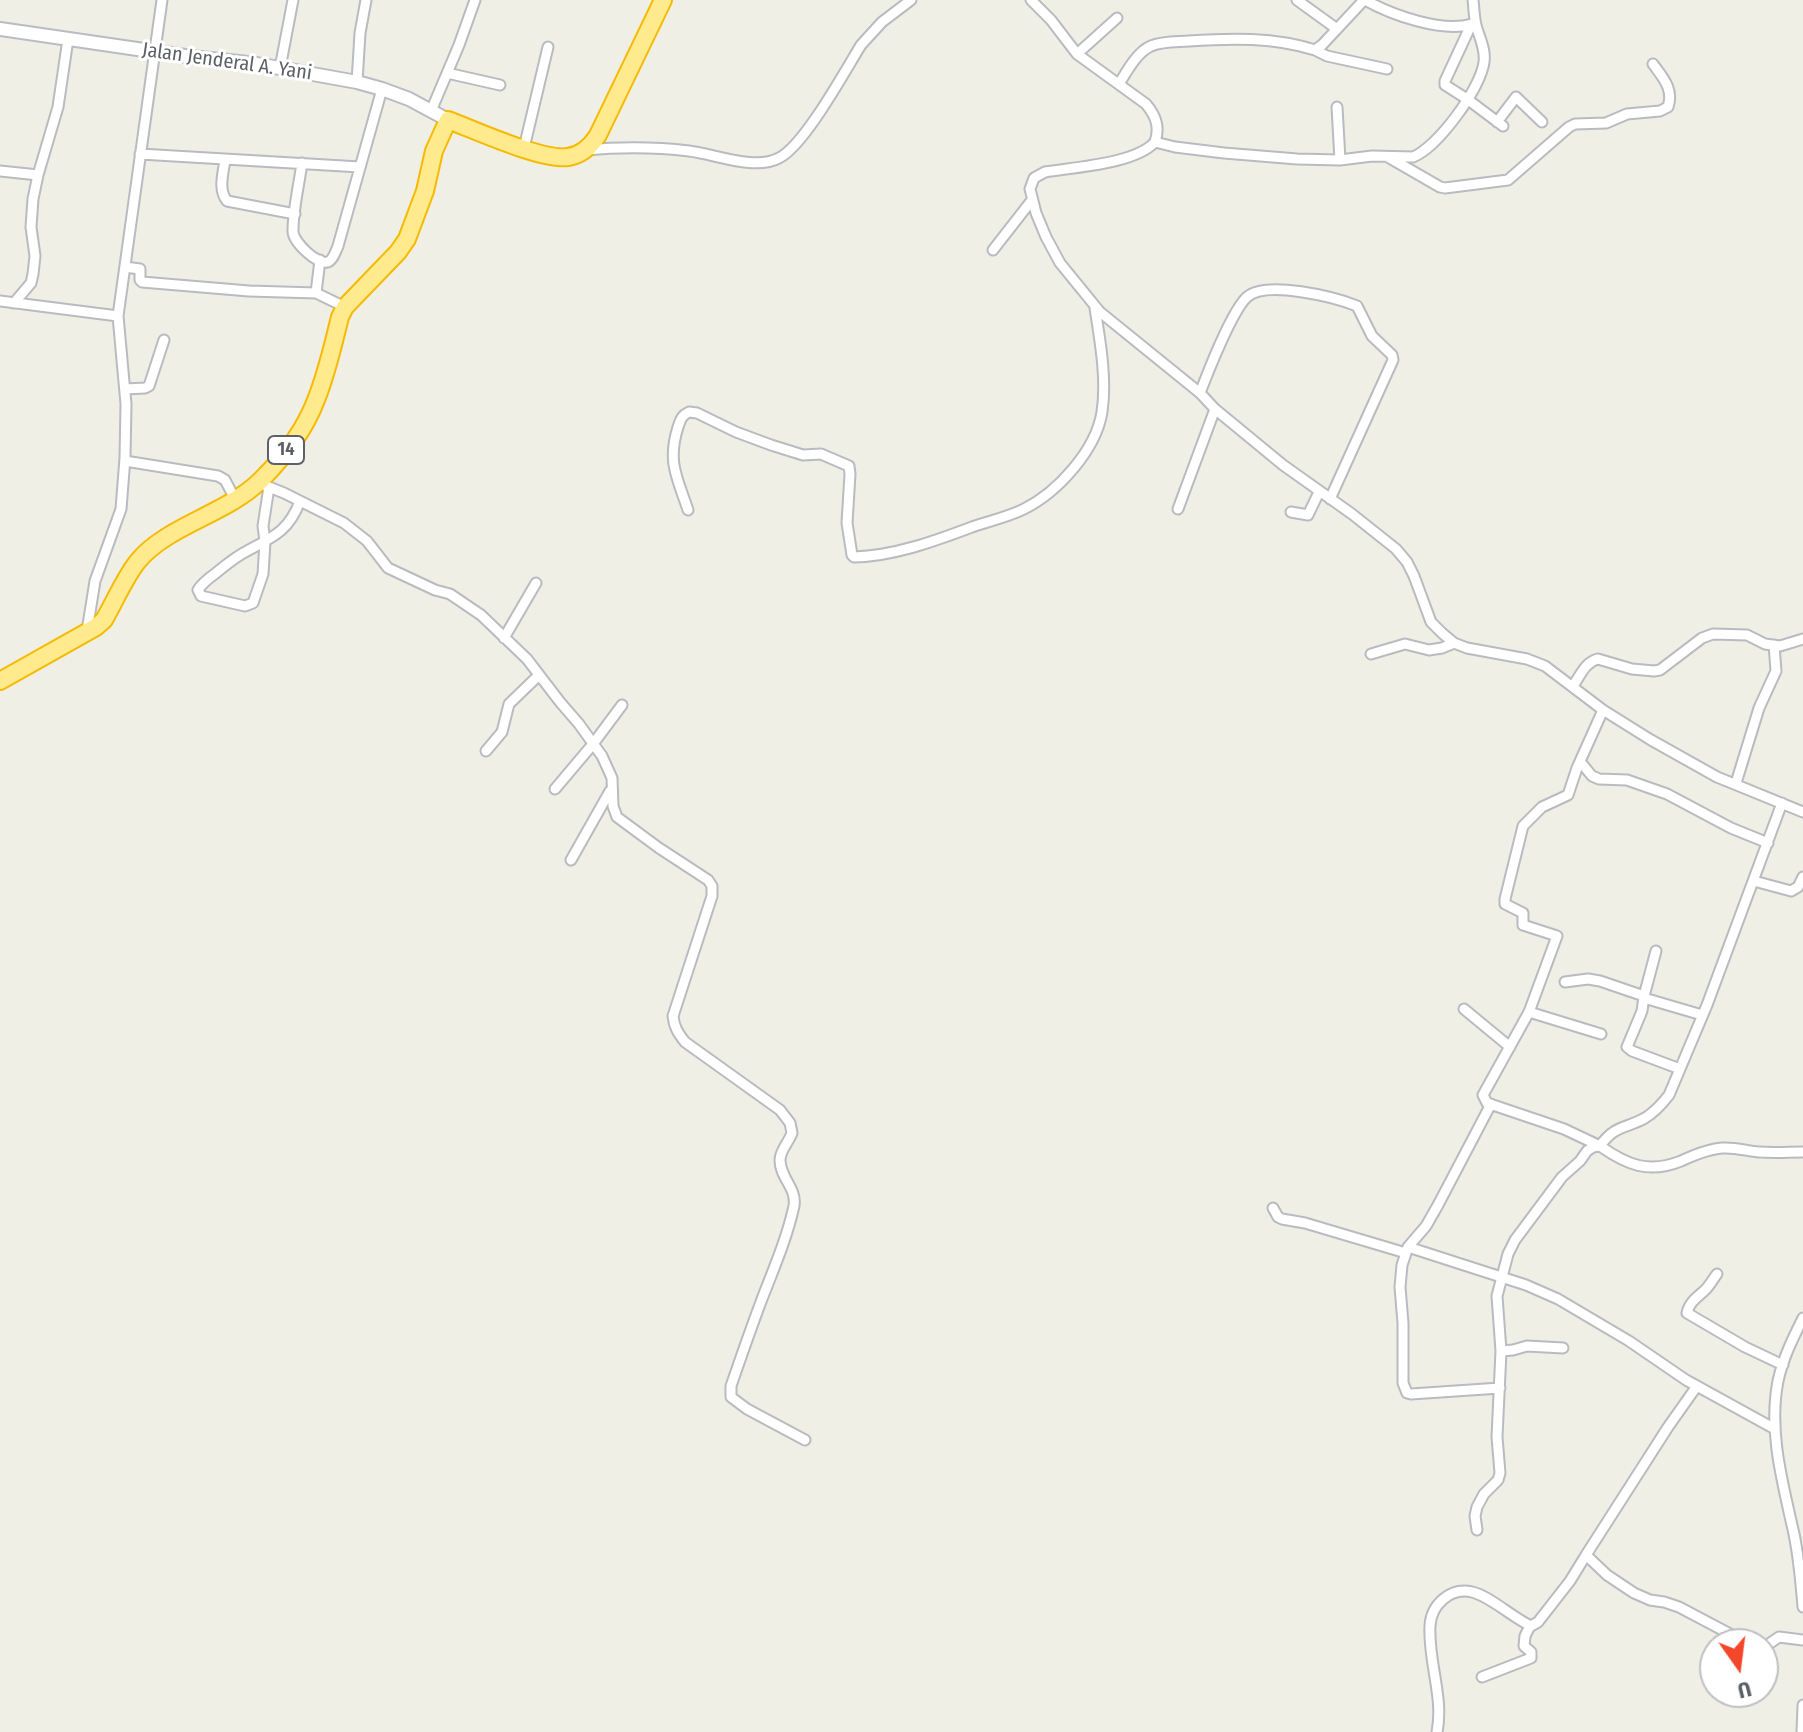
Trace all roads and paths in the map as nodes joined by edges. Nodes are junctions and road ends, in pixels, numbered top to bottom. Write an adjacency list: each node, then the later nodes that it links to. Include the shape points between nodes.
1 (162, 0): 18 (street)
2 (293, 0): 21 (street)
3 (366, 0): 24 (street)
4 (475, 0): 23 (street)
5 (663, 0): 35 (highway, via 598,135)
6 (911, 0): 35 (street, via 871,31 802,137 778,159 766,163 645,148)
7 (1297, 0): 14 (street)
8 (1365, 0): 12 (street, via 1412,20); 14 (street)
9 (1473, 0): 12 (street)
10 (1033, 1): 19 (street)
11 (1117, 18): 19 (street)
12 (1473, 24): 28 (street, via 1484,62); 28 (street, via 1445,81)
13 (0, 29): 15 (main road, Jalan Jenderal A. Yani)
14 (1337, 29): 17 (street)
15 (68, 39): 18 (main road, Jalan Jenderal A. Yani); 43 (street, via 58,107)
16 (548, 47): 34 (street)
17 (1315, 50): 22 (street); 25 (street, via 1271,40 1162,43 1146,49)
18 (155, 51): 21 (main road, Jalan Jenderal A. Yani); 36 (street)
19 (1077, 54): 25 (street)
20 (1653, 64): 37 (street, via 1669,89 1668,107 1606,123 1575,124 1508,180 1445,188)
21 (280, 68): 24 (main road, Jalan Jenderal A. Yani)
22 (1387, 69)
23 (447, 73): 26 (street); 30 (street)
24 (357, 82): 27 (main road, Jalan Jenderal A. Yani)
25 (1119, 84): 33 (street, via 1153,113)
26 (500, 85)
27 (382, 89): 30 (main road, Jalan Jenderal A. Yani); 41 (street)
28 (1467, 99): 32 (street, via 1500,124 1516,97); 37 (street, via 1423,152)
29 (1337, 107): 39 (street)
30 (431, 111): 31 (main road, Jalan Jenderal A. Yani)
31 (448, 120): 34 (highway); 53 (highway, 14, via 407,239)
32 (1542, 122)
33 (1155, 142): 39 (street, via 1224,153); 44 (street, via 1124,159 1039,174 1031,184)
34 (530, 150): 35 (highway, via 567,158)
35 (585, 150)
36 (140, 154): 38 (street); 48 (street)
37 (1386, 156): 39 (street)
38 (225, 160): 40 (street); 45 (street, via 221,189 227,201)
39 (1340, 160)
40 (302, 163): 41 (street); 45 (street)
41 (360, 167): 47 (street, via 338,246 331,260)
42 (0, 171): 43 (street)
43 (38, 175): 51 (street, via 31,227 33,274)
44 (1032, 200): 46 (street); 52 (street, via 1060,263)
45 (295, 214): 47 (street, via 293,238)
46 (993, 250)
47 (320, 260): 49 (street)
48 (125, 267): 49 (street, via 140,269 142,282); 54 (street)
49 (316, 293): 53 (street)
50 (0, 301): 51 (street)
51 (14, 303): 54 (street)
52 (1094, 305): 57 (street); 66 (street, via 1103,392 1100,424 1074,468 1053,491 1025,509 908,548 854,557 847,523 849,466 821,454 803,455 771,445 689,412 678,427 672,462)
53 (345, 307): 60 (highway, 14, via 316,401)
54 (118, 316): 56 (street)
55 (164, 340): 56 (street, via 149,386)
56 (125, 389): 59 (street)
57 (1200, 393): 58 (street); 63 (street, via 1248,296 1268,289 1290,290 1357,306 1372,336 1393,360)
58 (1215, 409): 61 (street); 65 (street)
59 (125, 461): 62 (street, via 218,476); 70 (street, via 121,509 95,581)
60 (264, 485): 62 (highway, 14); 64 (street); 68 (street)
61 (1319, 492): 63 (street); 67 (street, via 1308,515)
62 (235, 499): 70 (highway, 14, via 149,550 136,562 104,620)
63 (1330, 499): 73 (street, via 1396,549 1414,576 1431,622)
64 (300, 501): 68 (street, via 290,521); 71 (street, via 358,533 388,568 466,603)
65 (1178, 509)
66 (688, 510)
67 (1291, 512)
68 (265, 542): 68 (street, via 252,604 198,593 231,561)
69 (536, 583): 71 (street)
70 (87, 633): 77 (highway, 14)
71 (504, 638): 76 (street)
72 (1803, 639): 74 (street)
73 (1454, 643): 75 (street, via 1429,650 1407,643); 78 (street, via 1527,659)
74 (1774, 645): 78 (street, via 1747,635 1713,634 1660,670 1592,660); 84 (street, via 1776,671)
75 (1371, 654)
76 (539, 675): 81 (street); 82 (street, via 509,704 502,732)
77 (0, 681)
78 (1573, 686): 80 (street)
79 (622, 705): 81 (street)
80 (1603, 710): 83 (street); 84 (street)
81 (593, 744): 85 (street); 86 (street)
82 (486, 751)
83 (1579, 764): 89 (street, via 1599,779 1627,780 1667,794); 97 (street, via 1568,795 1542,807 1523,826 1505,899 1523,913 1523,925 1557,936)
84 (1736, 783): 87 (street)
85 (612, 788): 90 (street); 116 (street, via 621,822 712,886 673,1016 677,1032 790,1123 791,1136 780,1161 794,1205 730,1393 747,1409)
86 (555, 789)
87 (1782, 803): 88 (street); 89 (street)
88 (1803, 812)
89 (1768, 843): 92 (street)
90 (571, 860)
91 (1803, 877): 92 (street, via 1791,891)
92 (1754, 881): 98 (street)
93 (1656, 951): 95 (street)
94 (1565, 982): 95 (street, via 1600,981)
95 (1644, 997): 98 (street); 101 (street, via 1627,1047)
96 (1464, 1009): 100 (street)
97 (1529, 1012): 99 (street); 100 (street)
98 (1702, 1015): 101 (street)
99 (1601, 1034)
100 (1510, 1047): 102 (street, via 1483,1095)
101 (1680, 1069): 103 (street, via 1660,1107 1617,1129)
102 (1491, 1104): 103 (street); 106 (street, via 1426,1226)
103 (1600, 1146): 104 (street, via 1631,1164 1651,1168 1719,1148); 108 (street, via 1587,1151 1562,1177 1515,1240)
104 (1803, 1152)
105 (1273, 1208): 106 (street, via 1282,1219)
106 (1407, 1250): 108 (street); 114 (street, via 1400,1287 1403,1388 1411,1394)
107 (1717, 1274): 112 (street, via 1687,1313)
108 (1502, 1278): 111 (street, via 1497,1296); 113 (street, via 1558,1299)
109 (1803, 1318): 112 (street)
110 (1563, 1348): 111 (street)
111 (1501, 1351): 114 (street)
112 (1783, 1365): 115 (street)
113 (1697, 1386): 115 (street); 118 (street)
114 (1500, 1388): 117 (street, via 1500,1473 1477,1507)
115 (1775, 1429): 119 (street)
116 (805, 1440)
117 (1477, 1530)
118 (1586, 1555): 121 (street); 122 (street, via 1634,1593 1679,1607)
119 (1801, 1557): 120 (street)
120 (1803, 1607)
121 (1530, 1626): 125 (street, via 1524,1646 1531,1658); 127 (street, via 1477,1593 1460,1591 1442,1599 1429,1629 1439,1703)
122 (1719, 1628)
123 (1779, 1637): 124 (street)
124 (1803, 1640)
125 (1482, 1677)
126 (1803, 1705): 128 (street)
127 (1437, 1732)
128 (1802, 1732)

